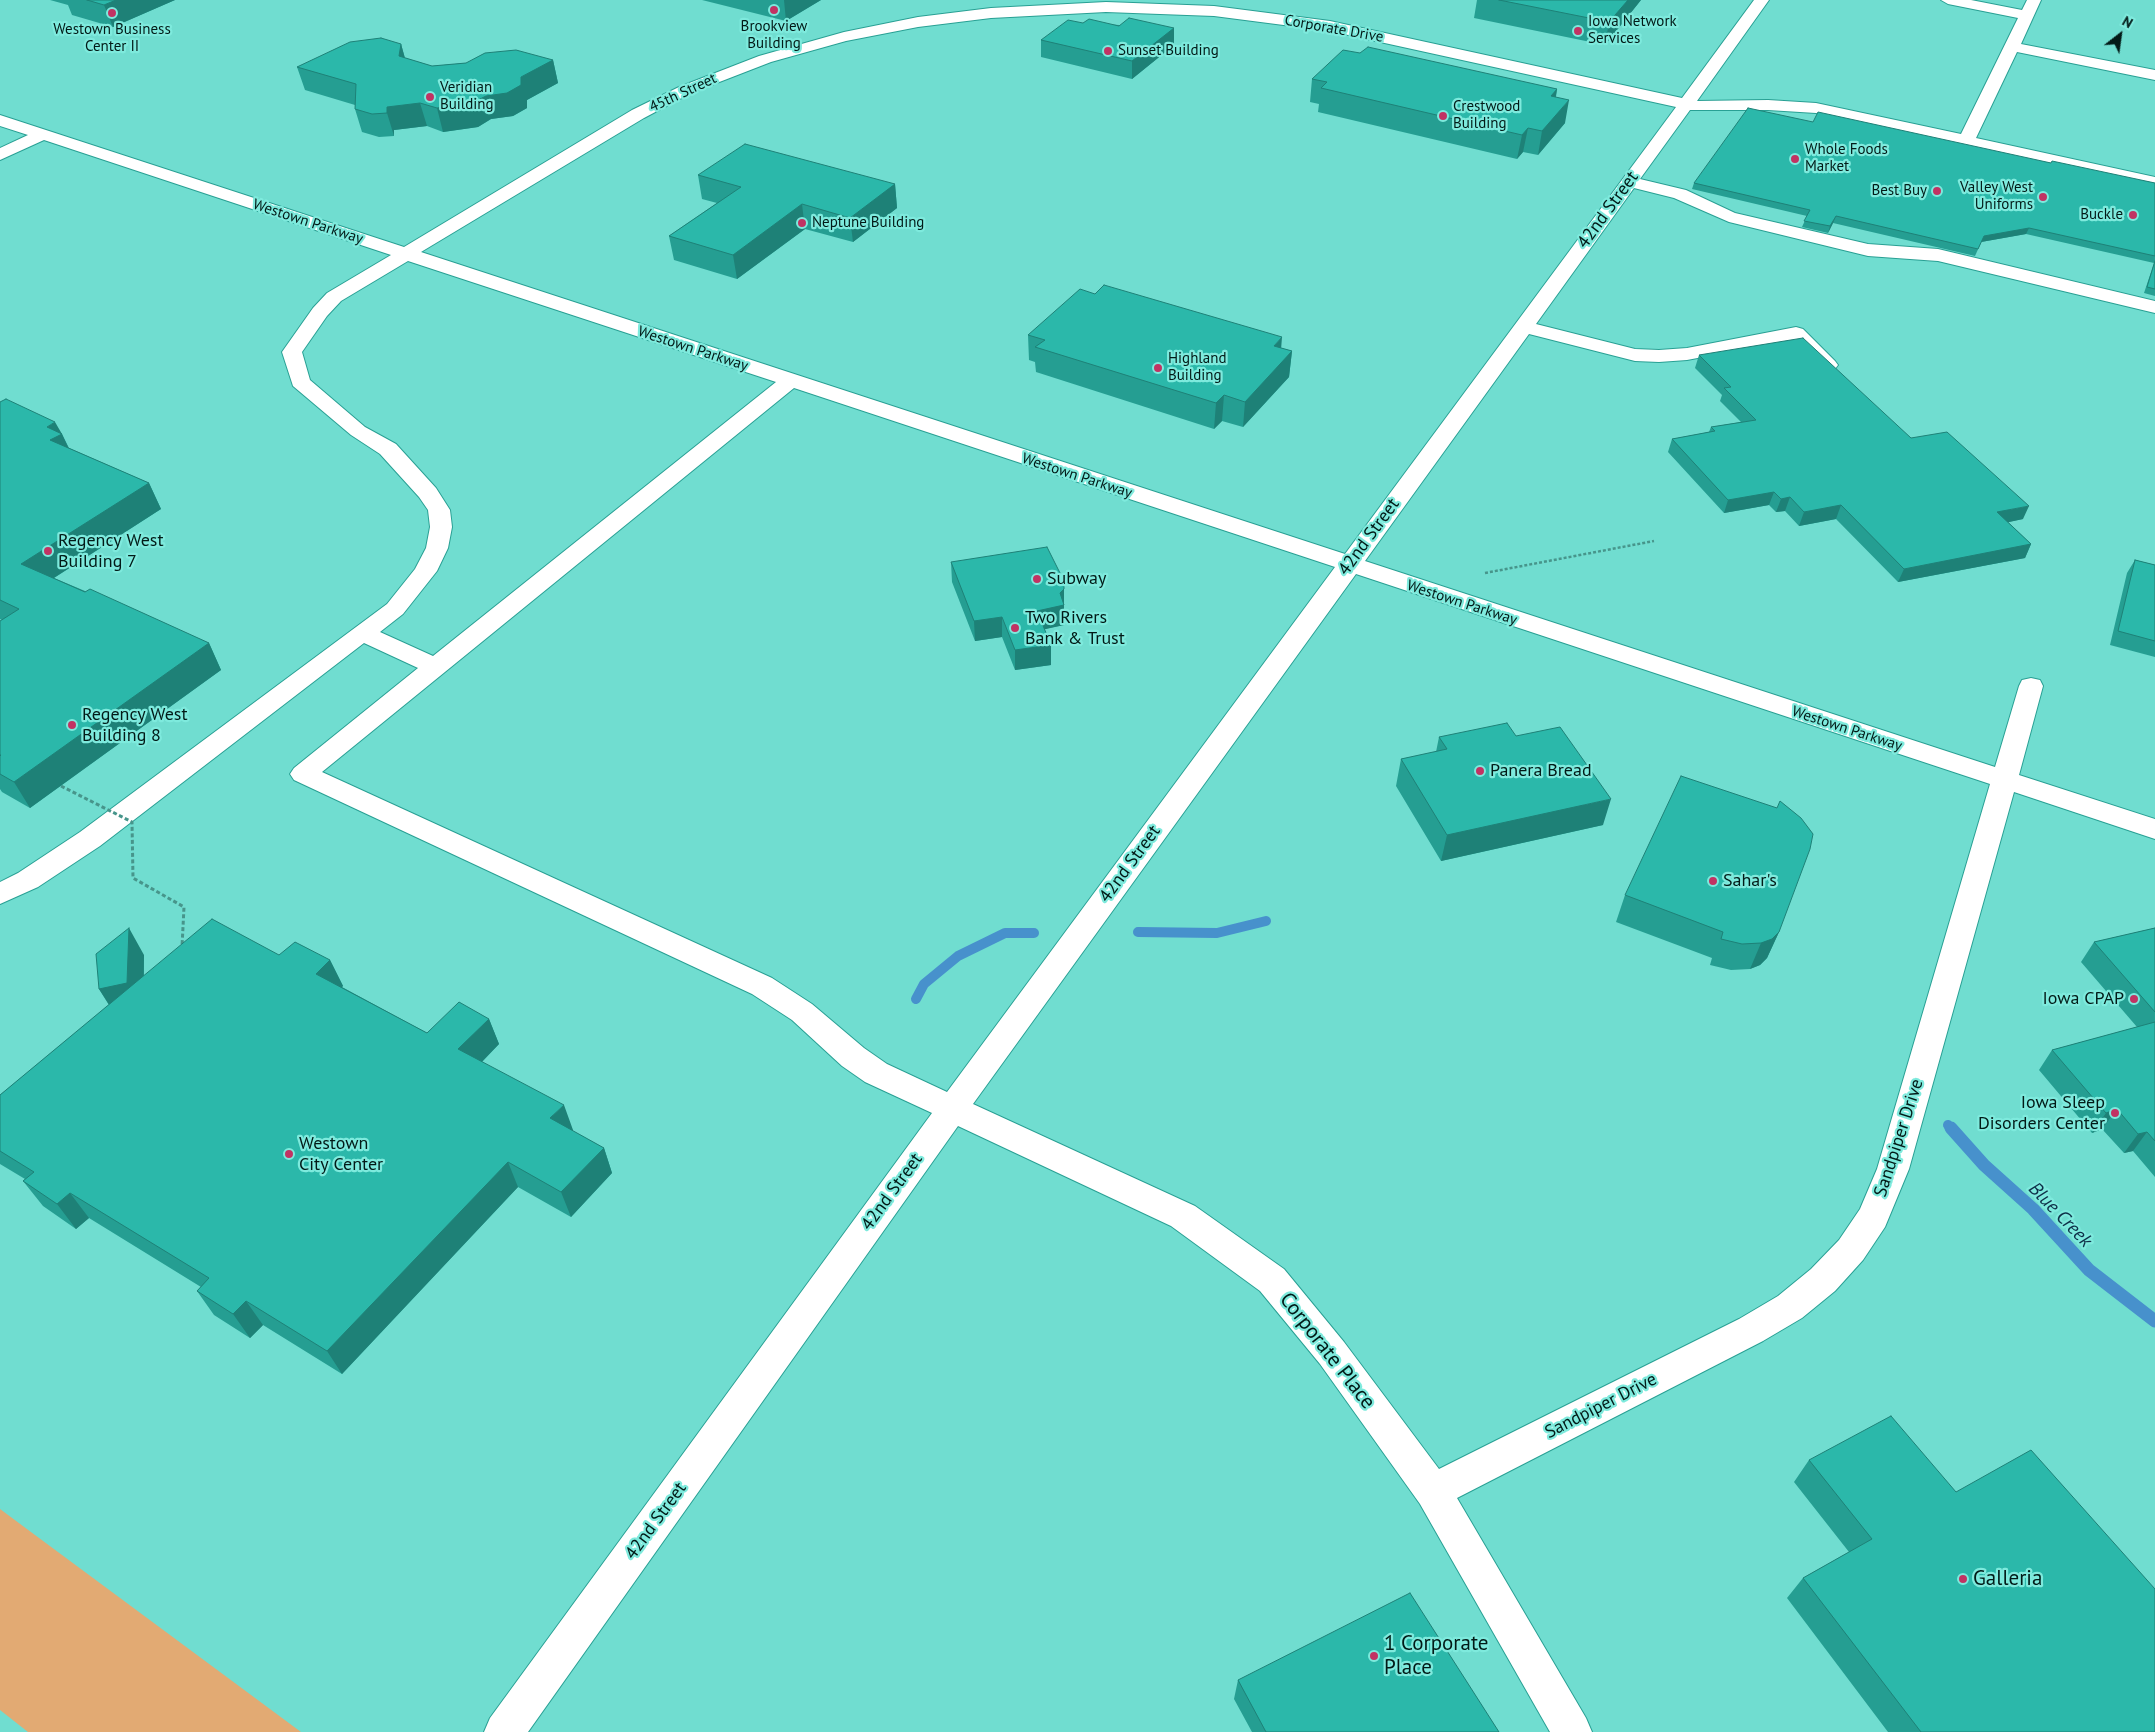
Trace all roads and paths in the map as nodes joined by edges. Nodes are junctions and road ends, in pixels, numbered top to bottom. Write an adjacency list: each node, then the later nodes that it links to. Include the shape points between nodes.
1 (1762, 0): 8 (street, 42nd Street)
2 (1948, 0): 5 (street)
3 (2034, 0): 5 (street)
4 (988, 6): 8 (street, Corporate Drive, via 1136,7 1269,17 1371,34); 15 (street, 45th Street, via 844,37 765,59 706,81 602,134)
5 (2026, 15): 6 (street)
6 (2013, 47): 7 (street); 11 (street)
7 (2155, 75)
8 (1686, 103): 11 (street, Corporate Drive, via 1695,106 1797,106); 13 (street, 42nd Street)
9 (5, 126): 10 (street, Westown Parkway)
10 (43, 134): 12 (street); 15 (street, Westown Parkway)
11 (1966, 141): 14 (street, Corporate Drive)
12 (0, 155)
13 (1629, 182): 16 (street, via 1680,194 1738,219 1868,250 1938,255); 17 (street, 42nd Street)
14 (2155, 182)
15 (406, 254): 19 (street, Westown Parkway); 23 (street, 45th Street, via 334,297 310,324 292,352 303,386 358,431 388,449 439,510 441,527 437,548 425,571 395,609)
16 (2155, 306)
17 (1523, 327): 18 (street, via 1635,355 1659,356 1687,354 1796,333); 21 (street, 42nd Street)
18 (1841, 378)
19 (790, 381): 21 (street, Westown Parkway); 24 (street)
20 (1654, 541): 22 (path)
21 (1348, 566): 26 (street, Westown Parkway); 31 (street, 42nd Street)
22 (1485, 573)
23 (362, 633): 24 (street); 29 (street, via 90,839 28,880)
24 (436, 667): 31 (street, Corporate Place, via 303,774 762,986 802,1012 876,1073)
25 (2031, 686): 26 (street, Sandpiper Drive)
26 (2004, 780): 28 (street, Westown Parkway); 32 (street, Sandpiper Drive, via 1893,1169 1873,1217 1851,1250 1823,1280 1790,1307 1751,1330)
27 (61, 786): 30 (path, bridge, via 132,822 133,878 184,907)
28 (2155, 829)
29 (0, 894)
30 (182, 952)
31 (952, 1108): 32 (street, Corporate Place, via 1183,1216 1272,1280 1332,1353); 33 (street, 42nd Street)
32 (1433, 1491): 34 (street, Corporate Place)
33 (504, 1732)
34 (1572, 1732)

